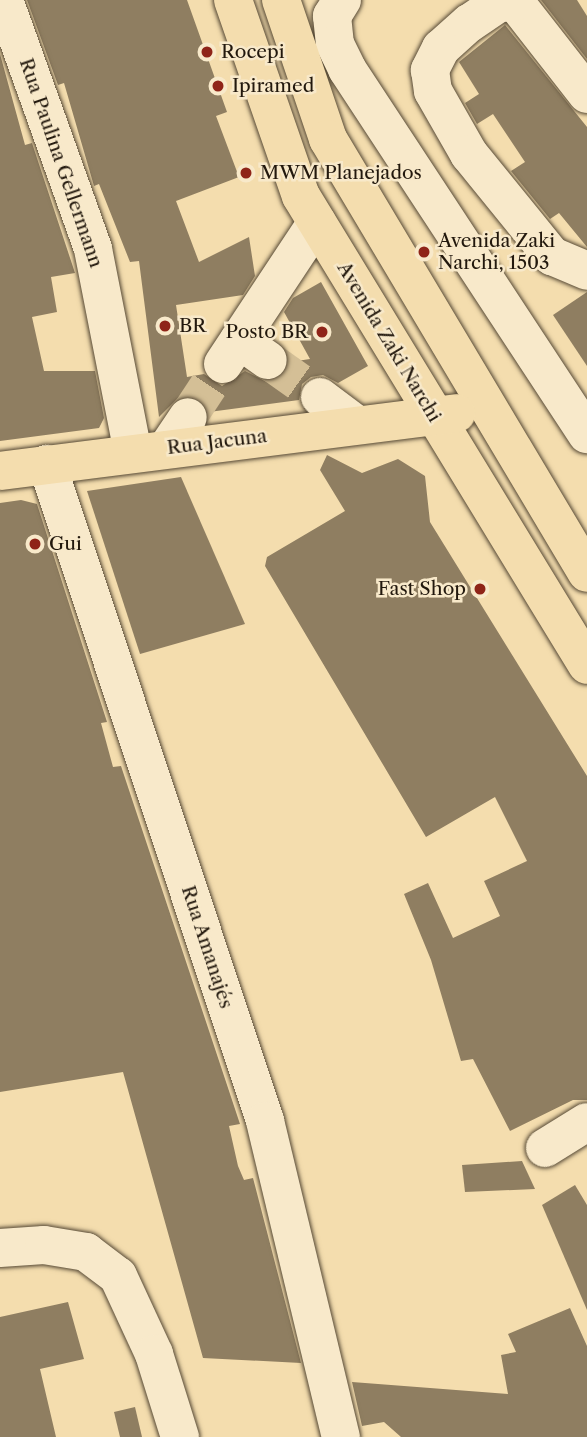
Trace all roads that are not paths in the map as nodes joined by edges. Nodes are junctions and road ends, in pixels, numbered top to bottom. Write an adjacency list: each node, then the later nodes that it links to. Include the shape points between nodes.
1 (233, 0): 6 (main road, Avenida Zaki Narchi, via 279,138)
2 (281, 0): 14 (main road, via 328,139)
3 (342, 0): 13 (street, via 332,16 335,44 347,69)
4 (4, 6): 15 (street, Rua Paulina Gellermann, via 93,249)
5 (587, 94): 7 (street, via 515,2 499,3 469,23 441,48 430,70 433,91 469,154 552,256)
6 (317, 222): 8 (street); 10 (main road, Avenida Zaki Narchi)
7 (587, 271)
8 (243, 354)
9 (320, 397): 12 (street)
10 (433, 414): 12 (main road, Rua Jacuna); 14 (main road, Rua Jacuna, via 472,415); 19 (main road, Avenida Zaki Narchi)
11 (188, 417): 15 (street)
12 (356, 424): 15 (main road, Rua Jacuna)
13 (587, 435)
14 (506, 437): 18 (main road)
15 (150, 451): 16 (main road, Rua Jacuna)
16 (47, 464): 17 (main road, Rua Jacuna); 24 (street, Rua Amanajés, via 265,1121)
17 (0, 471)
18 (587, 573)
19 (587, 665)
20 (587, 1122): 21 (street)
21 (545, 1148)
22 (0, 1248): 23 (street, via 44,1245 86,1252 118,1276 153,1354)
23 (180, 1437)
24 (341, 1437)

